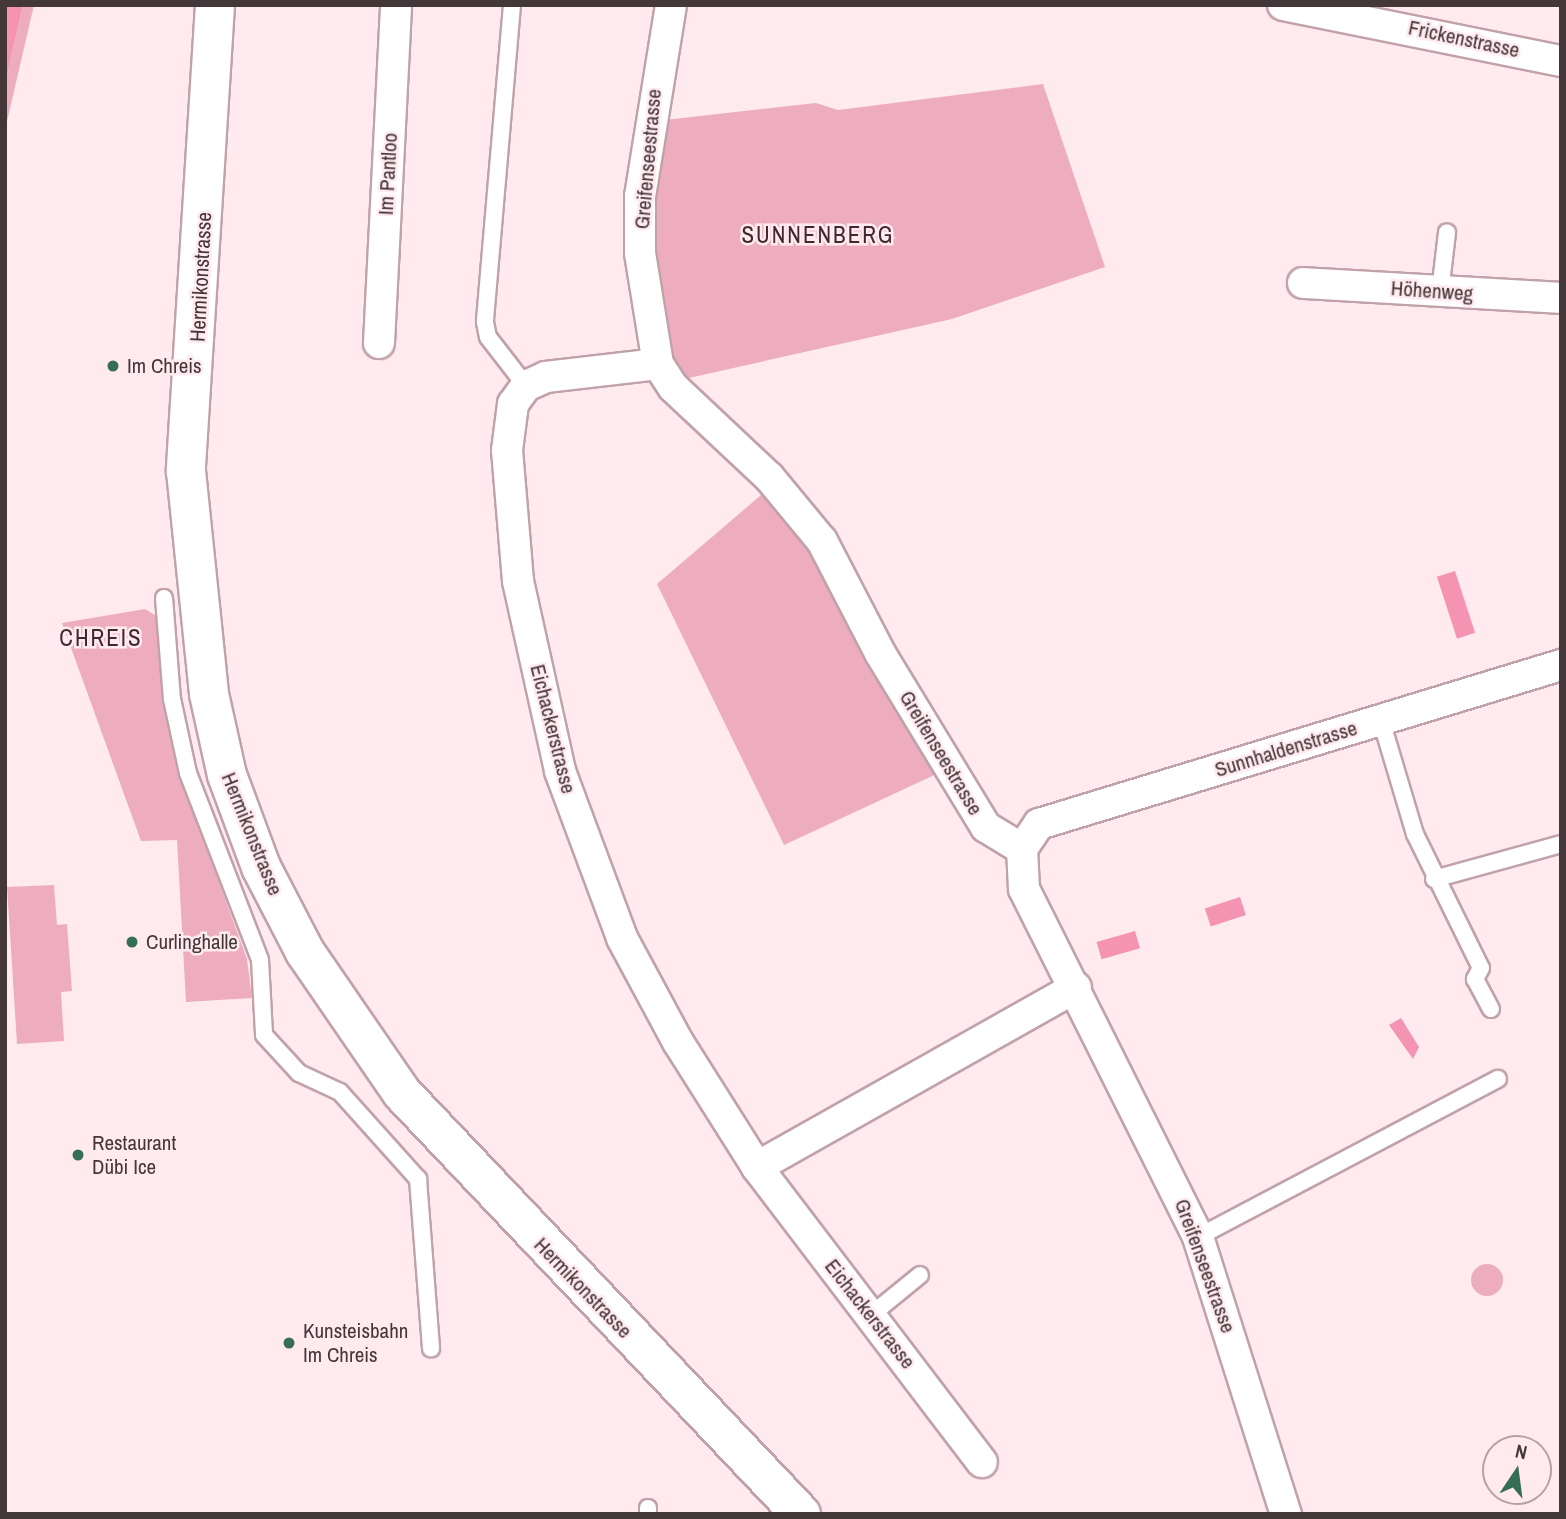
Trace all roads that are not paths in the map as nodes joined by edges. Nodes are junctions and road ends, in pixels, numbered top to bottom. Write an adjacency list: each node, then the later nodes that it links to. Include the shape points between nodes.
1 (215, 5): 29 (street, Hermikonstrasse, via 186,471 209,694 227,775 261,867 304,951 402,1093)
2 (396, 5): 11 (street, Im Pantloo)
3 (512, 5): 13 (lane, via 485,322 488,337)
4 (671, 5): 12 (street, Greifenseestrasse, via 640,197 642,266)
5 (1283, 5): 6 (street, Frickenstrasse)
6 (1561, 61)
7 (1447, 232): 9 (lane)
8 (1303, 283): 9 (street, Höhenweg)
9 (1440, 292): 10 (street, Höhenweg)
10 (1561, 298)
11 (380, 343)
12 (658, 364): 13 (street, via 546,377); 18 (street, Greifenseestrasse, via 673,387 769,477 822,541 880,653 986,827)
13 (526, 386): 23 (street, Eichackerstrasse, via 513,404 507,450 517,568 560,771 622,938)
14 (164, 598): 27 (lane, via 172,699 188,773 260,960 264,1035 299,1073 340,1092 418,1179)
15 (1561, 665): 16 (street, Sunnhaldenstrasse)
16 (1381, 720): 18 (street, Sunnhaldenstrasse, via 1039,824); 19 (lane)
17 (1561, 844): 19 (lane)
18 (1022, 849): 20 (street, Greifenseestrasse, via 1024,889)
19 (1434, 879): 21 (lane, via 1481,968 1475,979)
20 (1076, 987): 23 (street); 24 (street, Greifenseestrasse)
21 (1491, 1010)
22 (1499, 1079): 24 (lane)
23 (757, 1167): 26 (street, Eichackerstrasse)
24 (1198, 1237): 30 (street, Greifenseestrasse)
25 (920, 1275): 26 (lane)
26 (871, 1315): 28 (street, Eichackerstrasse)
27 (431, 1349)
28 (982, 1462)
29 (801, 1514)
30 (1286, 1514)

